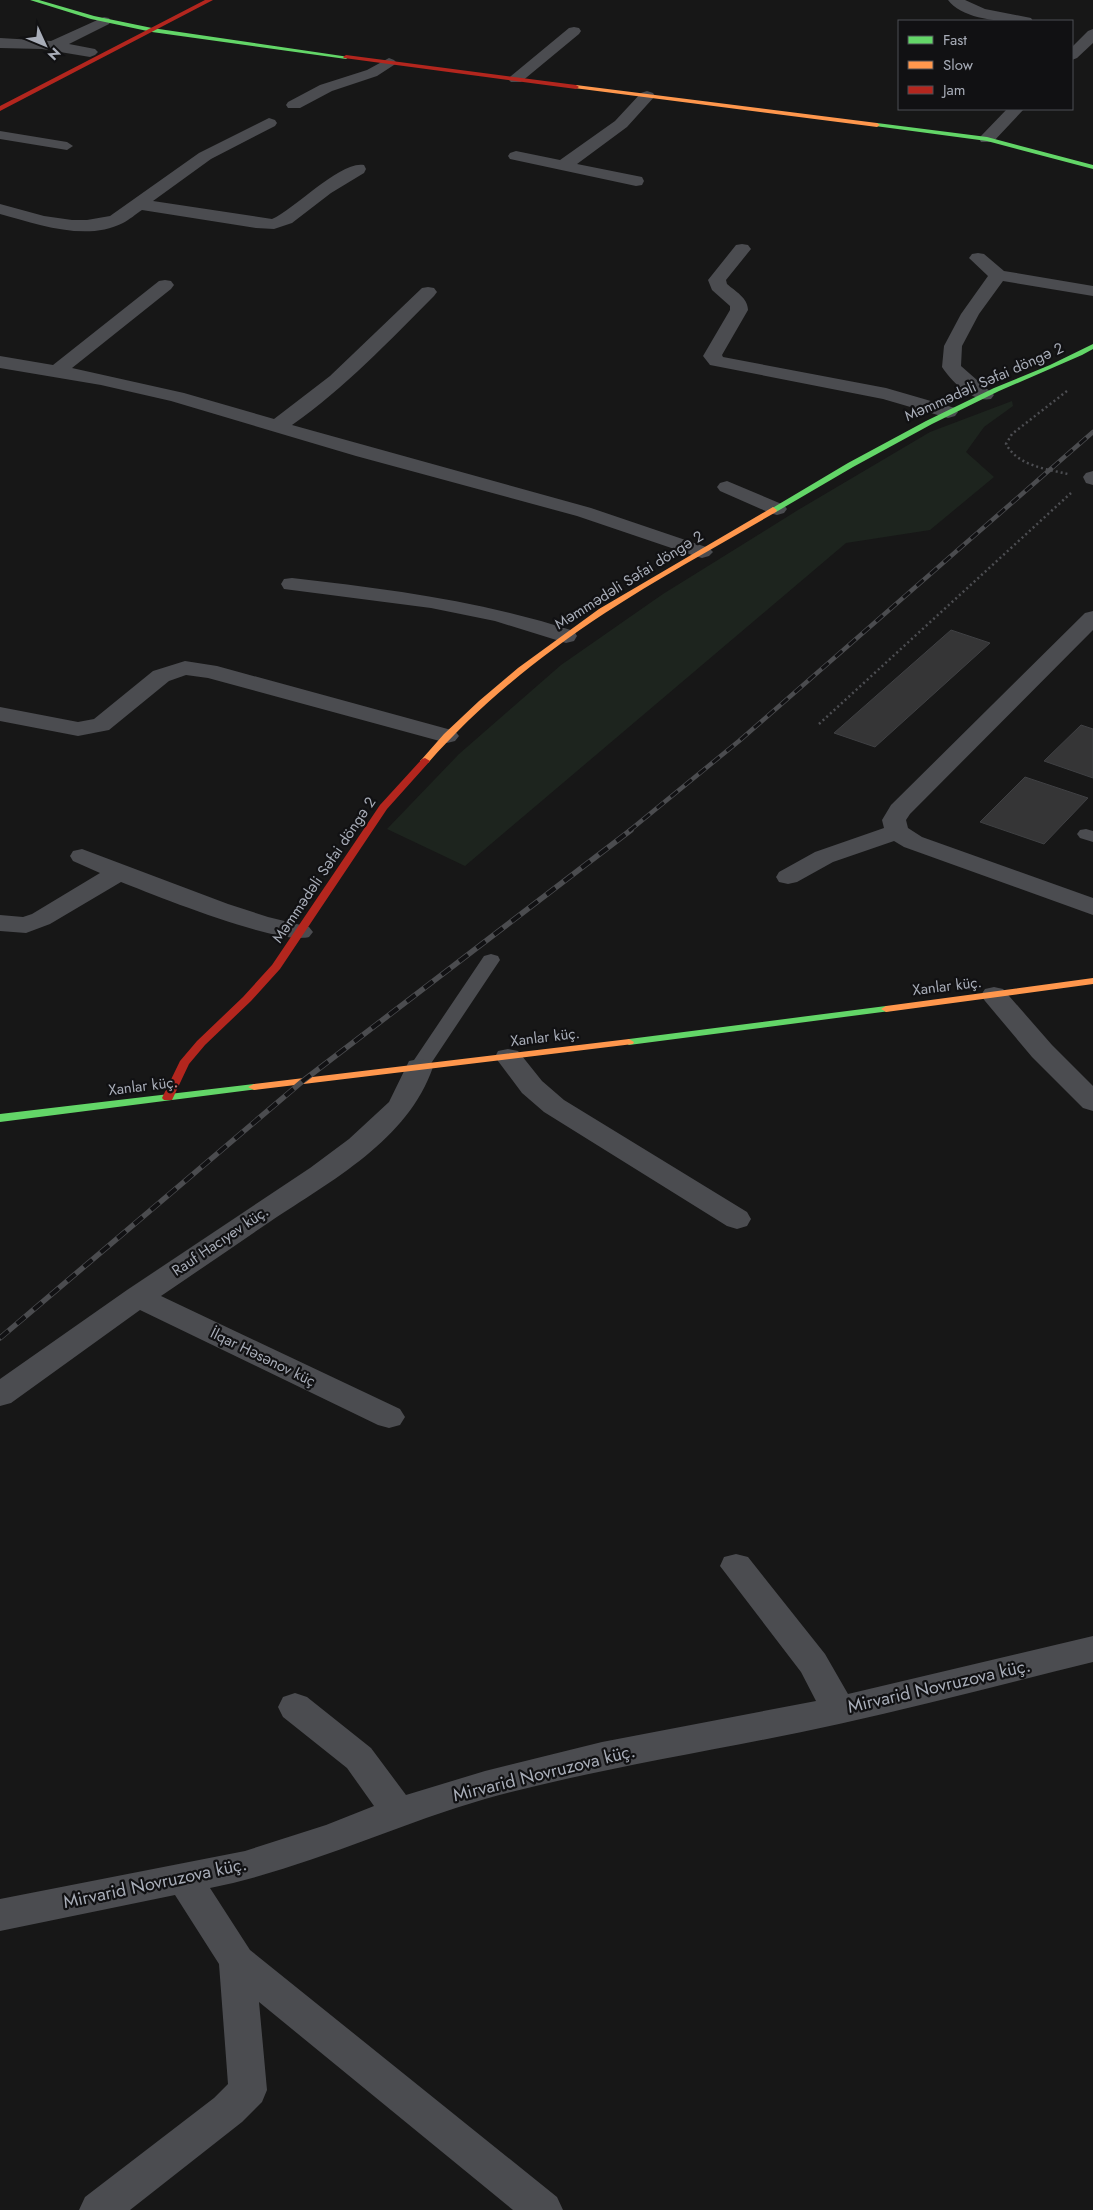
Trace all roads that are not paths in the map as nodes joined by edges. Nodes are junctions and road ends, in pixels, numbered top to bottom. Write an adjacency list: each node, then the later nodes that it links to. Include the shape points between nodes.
1 (33, 0): 6 (street)
2 (190, 0): 7 (street)
3 (210, 0): 8 (street)
4 (955, 0): 5 (street, via 985,13)
5 (1021, 20)
6 (104, 21): 7 (street); 12 (street)
7 (137, 27): 8 (street); 13 (street)
8 (152, 30): 15 (street); 20 (street)
9 (574, 31): 16 (street)
10 (1088, 33): 14 (street)
11 (0, 43): 12 (street)
12 (55, 45): 13 (street)
13 (90, 52): 18 (street)
14 (1073, 54)
15 (389, 63): 16 (street); 19 (street, via 372,73 326,88)
16 (516, 79): 17 (street)
17 (647, 96): 24 (street); 28 (street, via 621,124)
18 (0, 98)
19 (294, 105)
20 (0, 109)
21 (1015, 110): 24 (street)
22 (268, 123): 31 (street, via 204,156)
23 (0, 134): 25 (lane)
24 (987, 139): 27 (street)
25 (67, 146)
26 (516, 156): 28 (street)
27 (1090, 164)
28 (562, 166): 30 (street)
29 (358, 169): 31 (street, via 274,224)
30 (636, 181)
31 (139, 204): 32 (street, via 116,220 100,226 74,227)
32 (0, 209)
33 (742, 249): 43 (street, via 717,280 718,286 738,304 739,310 712,356 717,361 886,394)
34 (978, 258): 35 (street)
35 (998, 275): 37 (street); 42 (street, via 970,314 953,346 951,367)
36 (166, 284): 41 (street)
37 (1093, 291)
38 (428, 292): 44 (street, via 322,394)
39 (1093, 346): 42 (street, Məmmədəli Səfai döngə 2, via 1072,359)
40 (0, 362): 41 (street)
41 (57, 371): 44 (street, via 146,388)
42 (984, 395): 43 (street, Məmmədəli Səfai döngə 2)
43 (948, 412): 46 (street, Məmmədəli Səfai döngə 2, via 883,445)
44 (277, 426): 47 (street, via 584,512)
45 (727, 488): 46 (street)
46 (777, 509): 47 (street, Məmmədəli Səfai döngə 2)
47 (702, 552): 50 (street, Məmmədəli Səfai döngə 2)
48 (292, 584): 50 (street, via 462,606 503,615)
49 (1093, 618): 53 (street, via 900,810 894,820)
50 (566, 636): 52 (street, Məmmədəli Səfai döngə 2, via 482,703)
51 (0, 714): 52 (street, via 78,729 101,725 161,676 185,668 209,671)
52 (447, 736): 59 (street, Məmmədəli Səfai döngə 2, via 383,807)
53 (897, 832): 56 (street, via 824,857); 57 (street, via 913,842)
54 (82, 856): 55 (street)
55 (118, 873): 58 (street, via 41,919 26,924); 59 (street, via 248,920)
56 (788, 877)
57 (1093, 907)
58 (0, 923)
59 (300, 932): 65 (street, Məmmədəli Səfai döngə 2, via 276,967 184,1063)
60 (491, 960): 64 (lane)
61 (1093, 981): 62 (street, Xanlar küç.)
62 (994, 995): 63 (street, Xanlar küç.); 66 (street, via 1042,1051)
63 (508, 1057): 64 (street, Xanlar küç.); 68 (street, via 532,1087 554,1106)
64 (420, 1067): 65 (street, Xanlar küç.); 69 (street, Rauf Hacıyev küç., via 410,1092 368,1138)
65 (168, 1098): 67 (street, Xanlar küç.)
66 (1093, 1102)
67 (0, 1118)
68 (737, 1220)
69 (138, 1297): 70 (street, Rauf Hacıyev küç.); 71 (street, İlqar Həsənov küç)
70 (0, 1395)
71 (389, 1417)
72 (736, 1566): 75 (street, via 813,1663)
73 (1093, 1649): 75 (street, Mirvarid Novruzova küç.)
74 (295, 1707): 76 (street, via 359,1758)
75 (839, 1710): 76 (street, Mirvarid Novruzova küç., via 602,1756 485,1785)
76 (398, 1812): 77 (street, Mirvarid Novruzova küç., via 336,1837 245,1866)
77 (184, 1878): 78 (street, Mirvarid Novruzova küç.); 79 (street)
78 (0, 1915)
79 (237, 1961): 80 (street, via 248,2090 228,2110); 81 (street)
80 (98, 2210)
81 (543, 2210)

